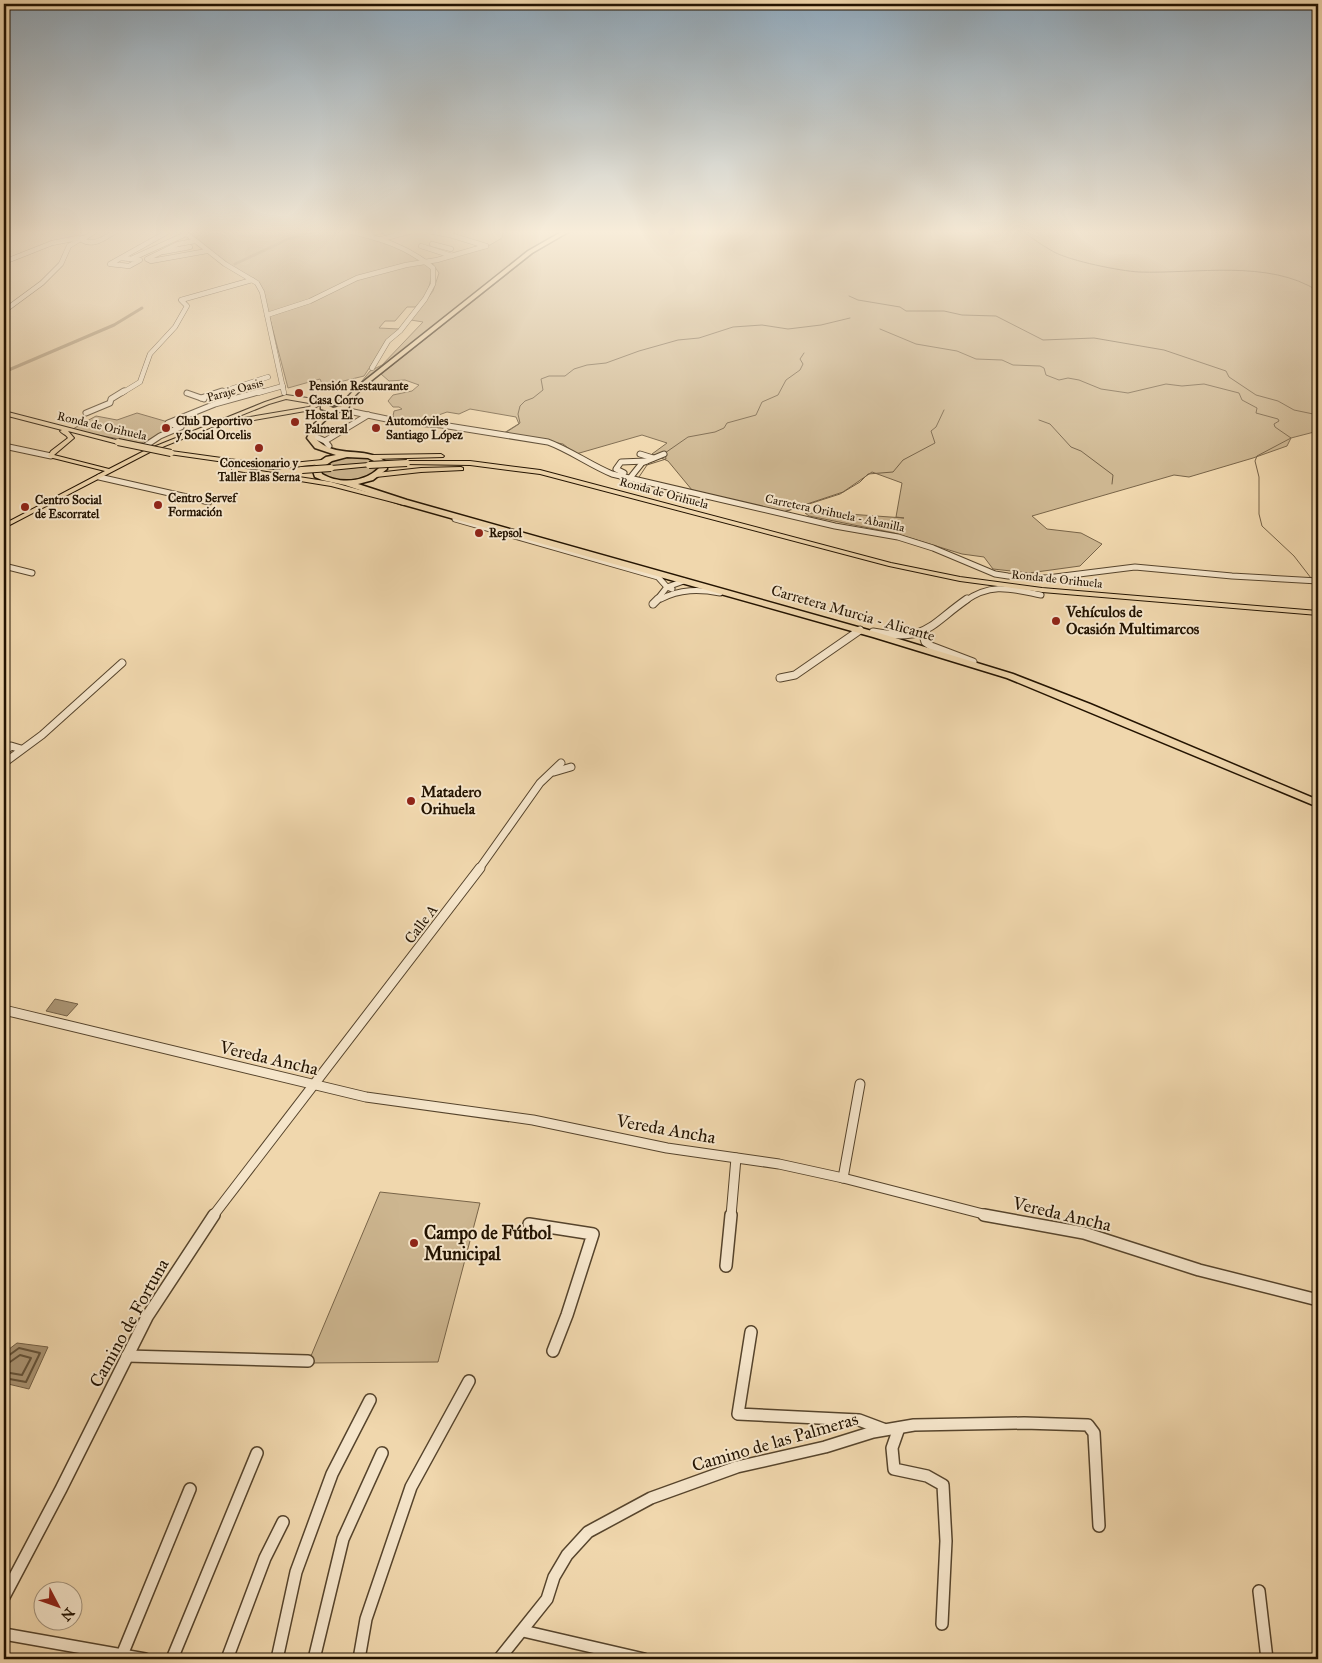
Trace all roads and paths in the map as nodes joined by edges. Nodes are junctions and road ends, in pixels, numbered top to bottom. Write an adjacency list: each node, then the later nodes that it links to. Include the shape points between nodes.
1 (186, 309): 19 (street, via 150,354 140,382 110,399 107,405)
2 (266, 309): 6 (street)
3 (287, 309): 6 (street)
4 (416, 309): 7 (street, via 388,341)
5 (459, 309): 10 (highway)
6 (267, 315): 9 (street)
7 (372, 368)
8 (268, 377): 13 (street)
9 (283, 386): 12 (street); 15 (street, Paraje Oasis)
10 (360, 387): 16 (highway); 16 (highway)
11 (187, 393): 13 (street)
12 (285, 395): 14 (main road); 20 (main road)
13 (201, 398): 15 (street)
14 (316, 402): 16 (main road); 17 (main road, via 316,406)
15 (215, 404): 31 (street, Paraje Oasis, via 168,423 181,427 145,446)
16 (335, 406): 17 (main road); 21 (street, Carretera Orihuela - Abanilla); 36 (highway, via 311,438 322,448); 40 (highway, via 308,431 305,438 312,447 329,455)
17 (311, 408): 22 (main road)
18 (4, 413): 23 (main road, Ronda de Orihuela)
19 (86, 413)
20 (240, 414): 22 (main road, via 240,418); 24 (main road)
21 (368, 414): 27 (street); 53 (street, Carretera Orihuela - Abanilla, via 401,422 442,425 548,442 592,466)
22 (248, 419): 24 (main road)
23 (49, 426): 26 (main road, Ronda de Orihuela); 29 (main road, via 71,436)
24 (203, 430): 31 (main road)
25 (316, 437): 27 (street)
26 (107, 440): 29 (main road, via 79,440); 32 (main road, Ronda de Orihuela, bridge)
27 (325, 440): 30 (street)
28 (4, 446): 33 (street)
29 (63, 446): 33 (main road)
30 (329, 446)
31 (154, 448): 43 (main road)
32 (171, 453): 39 (main road, Ronda de Orihuela); 40 (main road, via 273,467)
33 (52, 454): 45 (main road)
34 (640, 454): 38 (street)
35 (664, 454): 38 (street)
36 (347, 455): 37 (highway); 40 (highway)
37 (374, 457): 52 (highway, via 384,465 381,472); 56 (main road, via 441,456 502,462 550,472)
38 (653, 458): 41 (street)
39 (200, 460): 47 (main road, Ronda de Orihuela, via 246,468); 49 (main road)
40 (326, 461): 51 (highway, via 316,468)
41 (646, 461): 53 (street); 53 (street, via 619,463 616,469)
42 (407, 463): 44 (main road, Ronda de Orihuela, bridge); 56 (main road, Ronda de Orihuela, via 470,463 520,468)
43 (122, 465): 45 (main road); 48 (main road)
44 (369, 465): 46 (main road, Ronda de Orihuela)
45 (97, 468): 48 (main road); 50 (main road, via 103,472)
46 (331, 468): 47 (main road, Ronda de Orihuela, bridge)
47 (302, 470)
48 (111, 471): 50 (main road)
49 (265, 474): 51 (main road); 58 (main road, via 331,484)
50 (101, 476): 57 (street); 61 (main road)
51 (321, 477): 54 (highway)
52 (372, 477): 54 (highway); 55 (highway, via 364,485); 60 (main road, via 444,468 533,474)
53 (631, 477): 64 (street, Carretera Orihuela - Abanilla, via 835,526 898,537 995,574 1021,578 1135,567)
54 (344, 482): 55 (highway, Carretera Murcia - Alicante)
55 (367, 490): 58 (highway, Carretera Murcia - Alicante)
56 (624, 494): 60 (main road, Ronda de Orihuela)
57 (209, 502)
58 (402, 503): 59 (highway, Carretera Murcia - Alicante)
59 (422, 508): 65 (highway, Carretera Murcia - Alicante); 66 (street, via 658,577)
60 (675, 508): 70 (main road, Ronda de Orihuela, via 873,560 960,579 1042,590)
61 (4, 526)
62 (5, 567): 63 (street)
63 (32, 573)
64 (1318, 581)
65 (682, 585): 66 (street); 67 (street); 69 (highway, Carretera Murcia - Alicante)
66 (667, 587): 67 (street, via 653,604)
67 (673, 593): 69 (street, via 699,590)
68 (1041, 595): 73 (street, via 988,589)
69 (744, 598): 72 (highway, Carretera Murcia - Alicante)
70 (1198, 603): 71 (main road); 71 (main road, Ronda de Orihuela)
71 (1318, 613)
72 (841, 625): 73 (street, via 903,637 917,636); 74 (highway, Carretera Murcia - Alicante)
73 (929, 629): 75 (street)
74 (860, 630): 76 (highway, Carretera Murcia - Alicante); 79 (street, via 795,675)
75 (923, 635): 76 (street); 78 (street, via 925,642 940,651)
76 (908, 644): 78 (highway, Carretera Murcia - Alicante)
77 (122, 663): 80 (street, via 42,736)
78 (994, 671): 86 (highway, Carretera Murcia - Alicante, via 1086,706)
79 (780, 678)
80 (21, 749): 81 (street, via 11,746); 82 (street)
81 (4, 752)
82 (4, 763)
83 (561, 763): 85 (street, Calle A)
84 (571, 767): 85 (street)
85 (545, 776): 89 (street, Calle A, via 468,885)
86 (1318, 804)
87 (4, 1010): 89 (street, Vereda Ancha)
88 (860, 1084): 91 (street)
89 (315, 1085): 90 (street, Vereda Ancha, via 366,1097 533,1120 667,1148); 97 (street, Camino de Fortuna, via 204,1228 152,1309)
90 (736, 1158): 91 (street, Vereda Ancha); 93 (street)
91 (843, 1178): 94 (street, Vereda Ancha, via 970,1212 1084,1232 1199,1270)
92 (529, 1224): 96 (street, via 593,1234)
93 (726, 1266)
94 (1318, 1300)
95 (751, 1332): 102 (street, via 738,1414 858,1420)
96 (553, 1351)
97 (127, 1356): 98 (street); 109 (street, Camino de Fortuna)
98 (308, 1361)
99 (469, 1381): 119 (street, via 411,1487 366,1619)
100 (370, 1400): 117 (street, via 332,1474 296,1572)
101 (899, 1428): 102 (street, Camino de las Palmeras); 107 (street, Camino de las Palmeras, via 930,1424 1088,1425 1094,1433); 110 (street, via 891,1444 894,1469 935,1477 943,1485 946,1541)
102 (885, 1430): 111 (street, Camino de las Palmeras, via 738,1467 651,1498 588,1532 568,1555 554,1577 547,1599)
103 (257, 1453): 115 (street)
104 (382, 1453): 118 (street, via 343,1539)
105 (190, 1489): 113 (street)
106 (283, 1522): 116 (street, via 265,1558)
107 (1100, 1526)
108 (1259, 1590): 122 (street)
109 (4, 1597)
110 (942, 1624)
111 (523, 1631): 120 (street, Camino de las Palmeras); 121 (street)
112 (4, 1634): 113 (street)
113 (122, 1655): 114 (street)
114 (145, 1659)
115 (172, 1659)
116 (227, 1659)
117 (277, 1659)
118 (314, 1659)
119 (359, 1659)
120 (499, 1659)
121 (644, 1659)
122 (1267, 1659)

